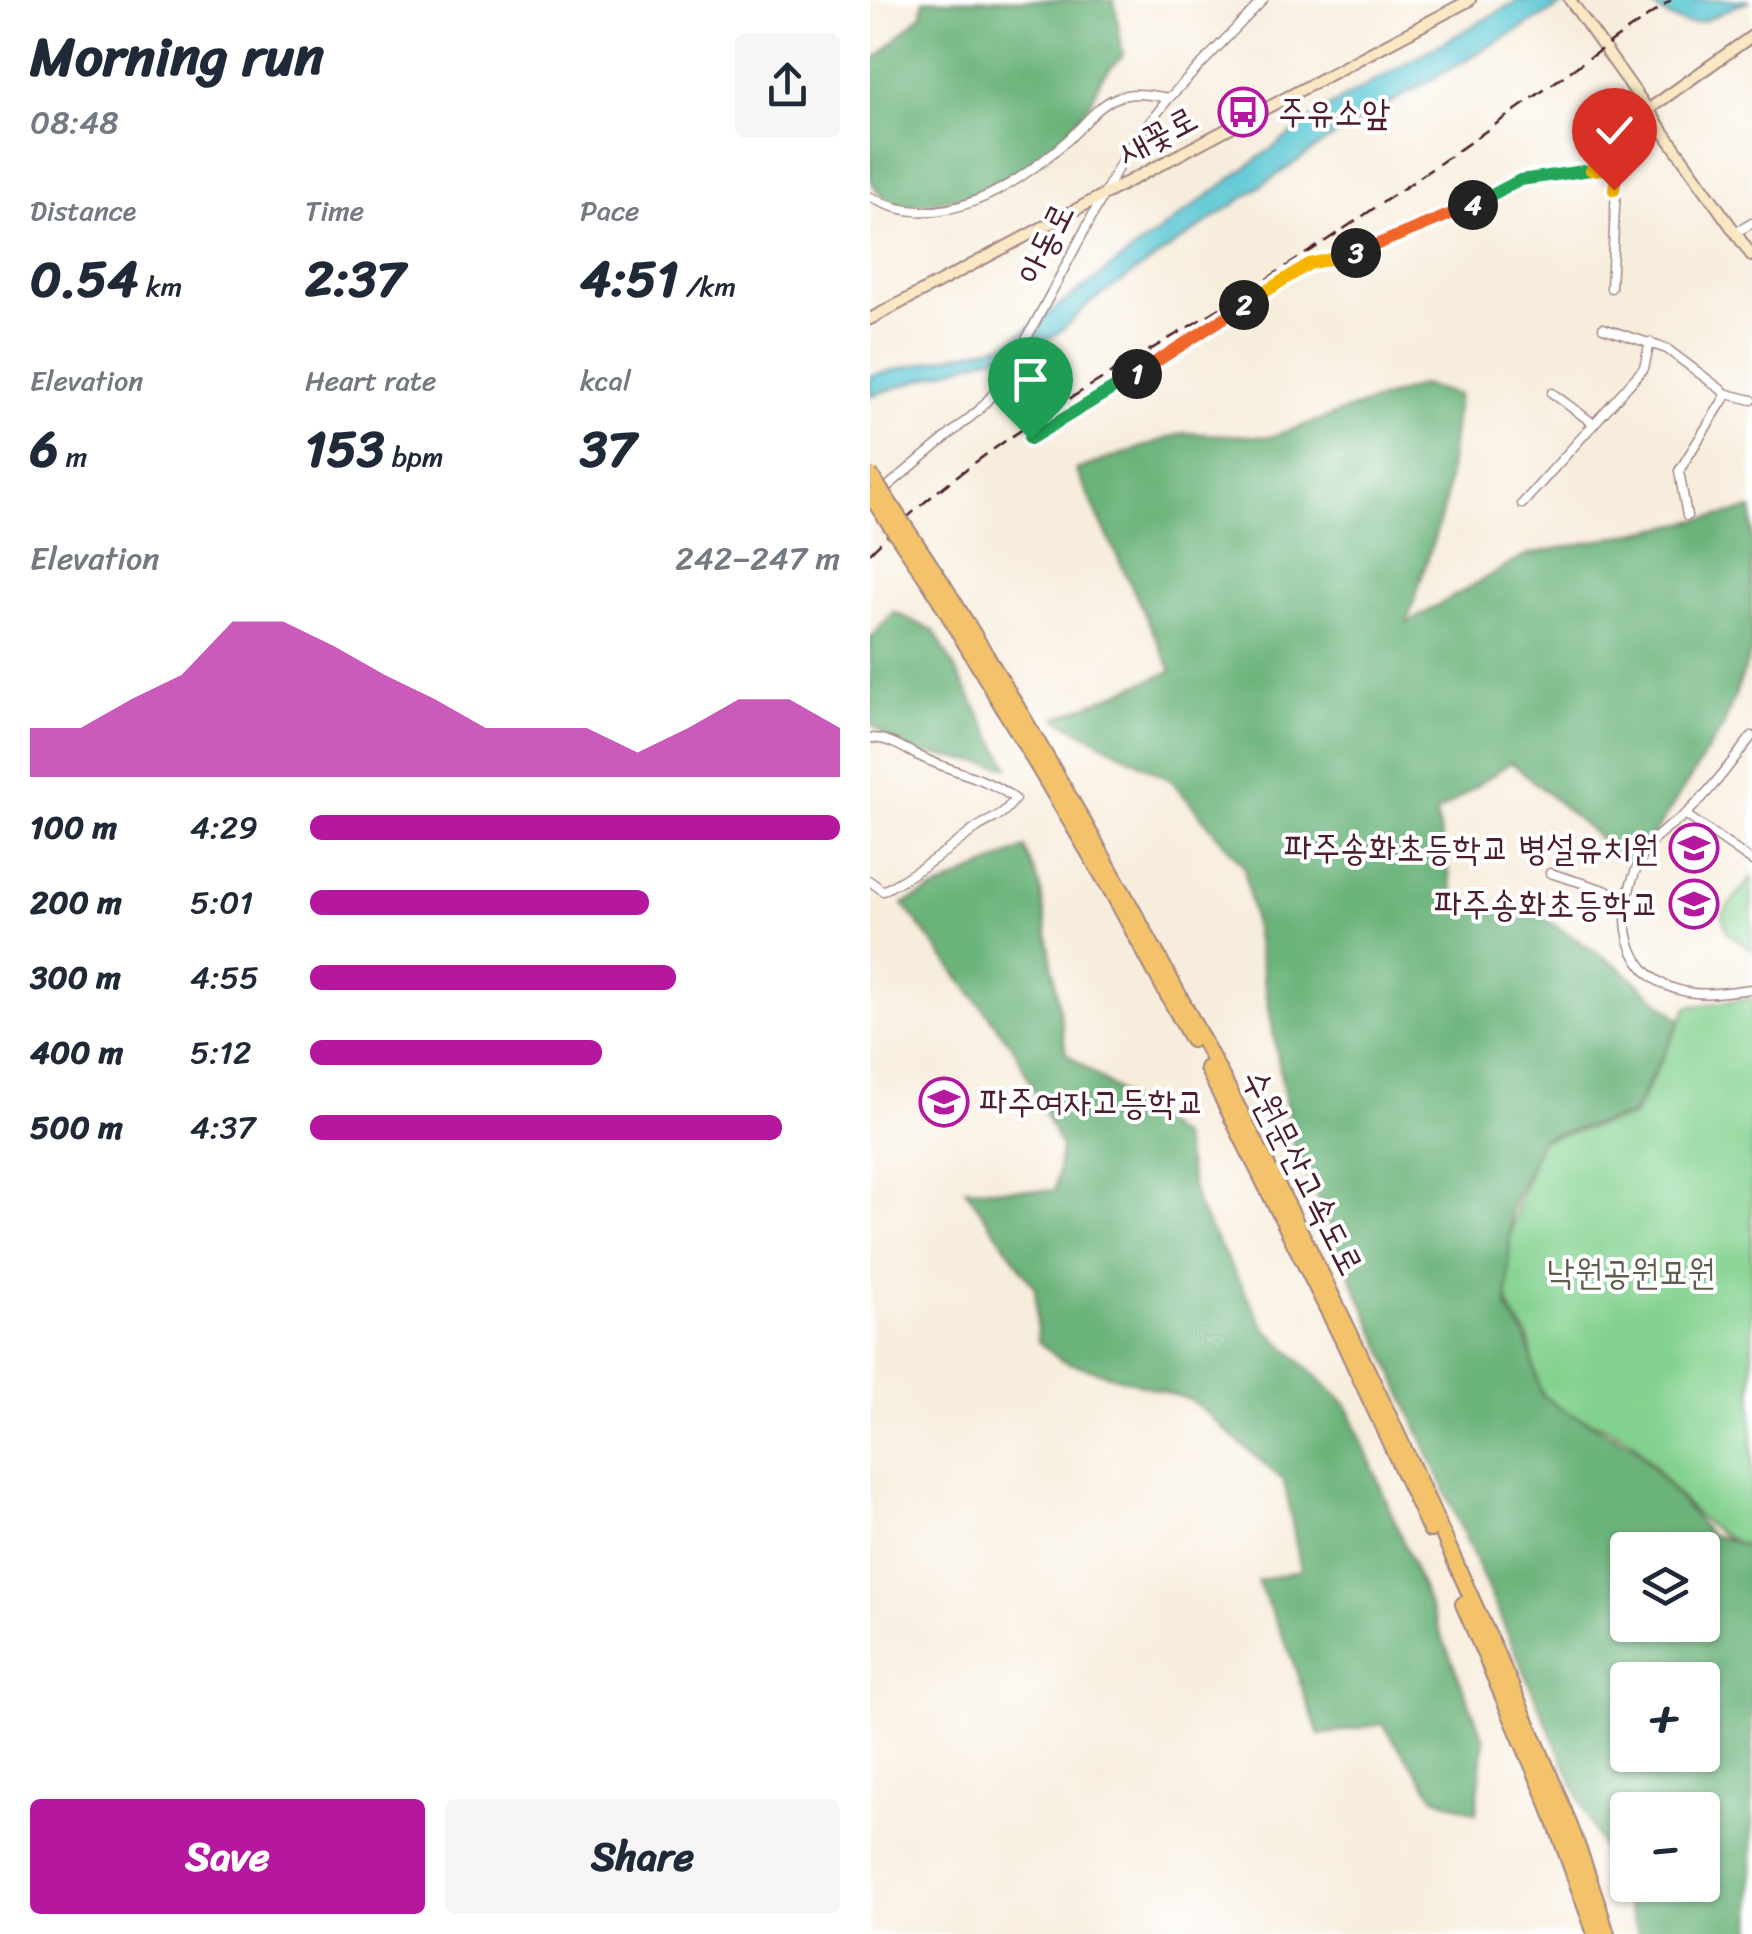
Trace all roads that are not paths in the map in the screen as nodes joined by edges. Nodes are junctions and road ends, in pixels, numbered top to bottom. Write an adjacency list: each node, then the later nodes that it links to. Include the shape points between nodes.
1 (1263, 0): 5 (street, 아동로)
2 (1470, 0): 10 (street, 새꽃로)
3 (1572, 3): 6 (street)
4 (1752, 36): 6 (street)
5 (1169, 98): 9 (street, via 1146,94 1108,102 1035,168 990,196 939,209 884,205); 10 (street, 아동로)
6 (1649, 109): 7 (street)
7 (1663, 130): 8 (street); 12 (street)
8 (1617, 168): 14 (street); 22 (street, via 1520,180 1356,253 1309,264)
9 (870, 197)
10 (1098, 198): 15 (street, 새꽃로); 24 (street, 아동로, via 1020,355 978,410)
11 (1752, 223): 12 (street)
12 (1735, 233): 13 (street)
13 (1752, 256)
14 (1611, 288)
15 (870, 319)
16 (1603, 328): 17 (street)
17 (1650, 342): 19 (street); 21 (street, via 1644,368)
18 (1552, 393): 21 (street)
19 (1727, 394): 20 (street); 26 (street, via 1679,471)
20 (1752, 400)
21 (1594, 424): 25 (street)
22 (1030, 439)
23 (870, 474): 27 (highway, 수원문산고속도로, bridge)
24 (870, 498): 27 (highway, 수원문산고속도로, bridge)
25 (1522, 504)
26 (1686, 516)
27 (936, 583): 36 (highway, 수원문산고속도로, via 1204,1062 1344,1343 1510,1713); 37 (highway, 수원문산고속도로, via 1091,833 1286,1200 1513,1694)
28 (1752, 736): 30 (street)
29 (870, 738): 33 (street, via 977,776 1015,799 1000,820 975,828 935,863 882,891)
30 (1686, 815): 31 (street); 34 (street, via 1651,844)
31 (1752, 861)
32 (1550, 873): 34 (street)
33 (870, 882)
34 (1628, 897): 35 (street, via 1625,932 1651,978 1683,992)
35 (1752, 989)
36 (1596, 1934)
37 (1607, 1934)

